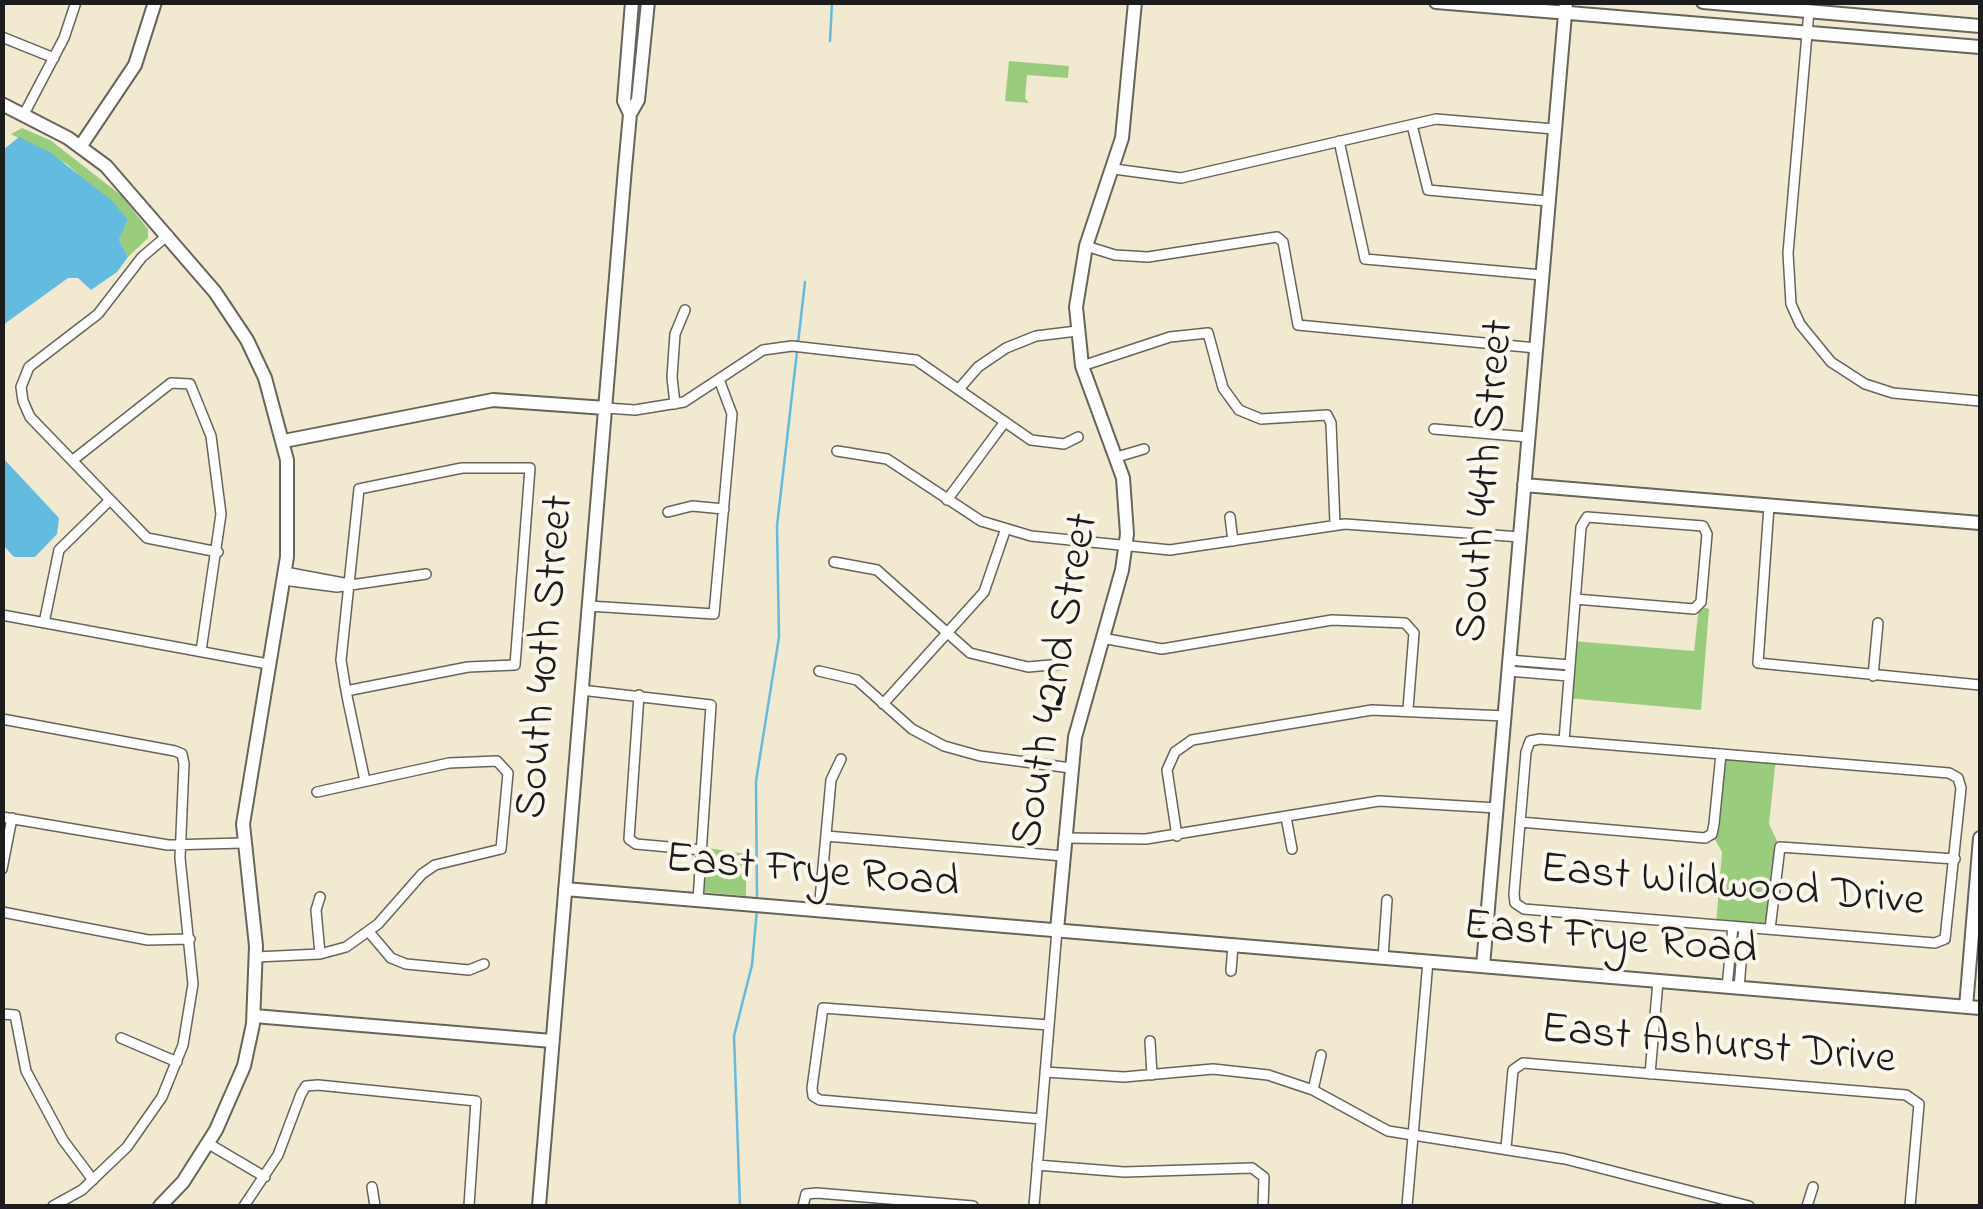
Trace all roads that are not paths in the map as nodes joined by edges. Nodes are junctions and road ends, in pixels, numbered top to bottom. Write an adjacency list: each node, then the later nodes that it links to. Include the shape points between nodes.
1 (76, 2): 14 (street)
2 (155, 2): 21 (street, via 136,65)
3 (632, 2): 17 (street, South 40th Street, via 624,101)
4 (648, 2): 17 (street, South 40th Street, via 638,100)
5 (1135, 2): 22 (street, South 42nd Street)
6 (1436, 2): 8 (street)
7 (1703, 2): 9 (street)
8 (1565, 8): 11 (street); 19 (street, South 44th Street)
9 (1809, 11): 10 (street); 11 (street)
10 (1980, 26)
11 (1807, 32): 13 (street); 35 (street, via 1789,286 1800,324 1831,362 1880,390)
12 (2, 37): 14 (street)
13 (1980, 46)
14 (54, 58): 16 (street)
15 (2, 104): 16 (street)
16 (24, 114): 21 (street)
17 (630, 114): 37 (street, South 40th Street)
18 (1412, 125): 19 (street, via 1447,119); 20 (street); 23 (street, via 1428,190)
19 (1554, 128): 23 (street, South 44th Street)
20 (1339, 141): 22 (street, via 1180,178); 26 (street, via 1366,259)
21 (80, 147): 24 (street)
22 (1114, 170): 25 (street, South 42nd Street)
23 (1548, 202): 26 (street, South 44th Street)
24 (168, 235): 42 (street, via 247,340); 46 (street, via 98,314 29,368 22,387 30,416)
25 (1086, 246): 28 (street, South 42nd Street); 30 (street, via 1148,256 1278,236 1298,325)
26 (1542, 275): 30 (street, South 44th Street)
27 (685, 310): 36 (street, via 676,334)
28 (1077, 331): 31 (street, via 1036,336); 32 (street, South 42nd Street)
29 (987, 344): 31 (street)
30 (1536, 348): 41 (street, South 44th Street)
31 (994, 354): 34 (street)
32 (1082, 366): 45 (street, South 42nd Street); 55 (street, via 1170,337 1208,333 1223,388 1238,410 1261,419 1327,415 1332,422)
33 (720, 382): 34 (street, via 769,347 792,346 906,357); 36 (street); 51 (street, via 732,414)
34 (959, 389): 38 (street)
35 (1980, 401)
36 (675, 404): 37 (street)
37 (606, 408): 42 (street, via 493,400); 66 (street, South 40th Street)
38 (1004, 423): 40 (street, via 1042,443); 49 (street)
39 (1434, 429): 41 (street)
40 (1078, 437)
41 (1528, 437): 47 (street, South 44th Street)
42 (284, 441): 63 (street, via 290,519)
43 (1144, 450): 45 (street)
44 (837, 452): 49 (street, via 887,459)
45 (1118, 458): 59 (street, South 42nd Street)
46 (73, 460): 48 (street); 60 (street, via 172,382 184,380 194,390 215,457)
47 (1524, 485): 50 (street); 57 (street, South 44th Street)
48 (110, 500): 60 (street, via 147,538); 68 (street, via 58,550)
49 (947, 500): 56 (street)
50 (1769, 506): 54 (street); 78 (street, via 1758,663)
51 (724, 509): 52 (street); 66 (street, via 714,614)
52 (668, 512)
53 (1230, 516): 58 (street)
54 (1980, 522)
55 (1334, 524): 57 (street); 58 (street)
56 (1005, 531): 59 (street); 70 (street, via 984,592)
57 (1520, 537): 75 (street, South 44th Street)
58 (1233, 541): 59 (street, via 1181,550)
59 (1126, 546): 71 (street, South 42nd Street)
60 (218, 552): 72 (street)
61 (834, 562): 70 (street, via 876,570)
62 (426, 574): 64 (street)
63 (284, 576): 64 (street); 73 (street)
64 (349, 584): 81 (street, via 341,660); 81 (street, via 359,489 462,468 530,468 515,666 468,667)
65 (1576, 599): 65 (street, via 1587,517 1704,526 1699,606); 76 (street)
66 (588, 606): 82 (street, South 40th Street)
67 (2, 615): 68 (street)
68 (44, 623): 72 (street)
69 (1878, 623): 78 (street)
70 (948, 634): 74 (street, via 984,660); 84 (street)
71 (1102, 638): 85 (street, via 1162,649 1332,620 1412,626); 91 (street, South 42nd Street)
72 (202, 652): 73 (street)
73 (268, 664): 102 (street)
74 (1062, 664)
75 (1509, 666): 76 (street); 86 (street, South 44th Street)
76 (1569, 670): 88 (street)
77 (819, 671): 84 (street, via 847,674)
78 (1873, 676): 79 (street)
79 (1980, 685)
80 (332, 688): 81 (street)
81 (346, 688): 92 (street)
82 (582, 690): 83 (street); 109 (street, South 40th Street)
83 (639, 696): 105 (street, via 711,705); 105 (street, via 629,840)
84 (883, 704): 91 (street, via 912,729 960,752)
85 (1408, 709): 86 (street); 99 (street, via 1336,714 1183,744 1167,770)
86 (1505, 716): 94 (street, South 44th Street)
87 (2, 719): 103 (street, via 182,754)
88 (1564, 741): 89 (street); 97 (street, via 1530,741)
89 (1720, 754): 97 (street, via 1712,834 1705,838); 107 (street, via 1949,773 1958,778)
90 (841, 760): 98 (street, via 830,780)
91 (1070, 768): 100 (street, South 42nd Street)
92 (365, 782): 93 (street); 119 (street, via 449,763 505,765 500,850 435,865)
93 (317, 792)
94 (1497, 808): 96 (street, via 1397,800); 129 (street, South 44th Street)
95 (8, 817): 103 (street); 108 (street)
96 (1286, 817): 99 (street); 104 (street)
97 (1520, 822): 115 (street, East Wildwood Drive, via 1515,903 1524,909)
98 (826, 836): 106 (street); 113 (street)
99 (1177, 836): 100 (street)
100 (1064, 838): 106 (street, South 42nd Street)
101 (1980, 838): 133 (street)
102 (243, 843): 103 (street); 124 (street)
103 (180, 845): 120 (street)
104 (1292, 849)
105 (702, 850): 111 (street)
106 (1063, 856): 118 (street, South 42nd Street)
107 (1955, 859): 117 (street, East Wildwood Drive, via 1945,939 1935,943); 117 (street, via 1780,846)
108 (2, 869)
109 (565, 888): 111 (street, East Frye Road); 139 (street, South 40th Street)
110 (320, 897): 122 (street)
111 (698, 900): 113 (street, East Frye Road)
112 (1387, 900): 125 (street)
113 (819, 911): 118 (street, East Frye Road)
114 (2, 912): 120 (street, via 148,940)
115 (1732, 926): 116 (street, East Wildwood Drive); 123 (street)
116 (1744, 927): 117 (street, East Wildwood Drive); 126 (street)
117 (1770, 929)
118 (1056, 930): 121 (street, East Frye Road); 137 (street, South 42nd Street)
119 (369, 932): 122 (street, via 346,948); 128 (street, via 406,964 469,970)
120 (190, 939): 142 (street, via 191,1002)
121 (1233, 945): 125 (street, East Frye Road); 130 (street)
122 (320, 954): 124 (street)
123 (1730, 956): 126 (street); 132 (street)
124 (256, 957): 136 (street)
125 (1383, 958): 127 (street, East Frye Road)
126 (1742, 958): 132 (street)
127 (1428, 962): 129 (street, East Frye Road); 150 (street)
128 (484, 964)
129 (1482, 966): 131 (street, East Frye Road)
130 (1231, 971)
131 (1658, 981): 132 (street, East Frye Road); 145 (street)
132 (1733, 987): 133 (street, East Frye Road)
133 (1966, 1007): 134 (street, East Frye Road)
134 (1980, 1008)
135 (2, 1014): 155 (street, via 15,1014 26,1071)
136 (254, 1016): 139 (street); 151 (street, via 240,1078)
137 (1050, 1026): 143 (street, South 42nd Street); 148 (street, via 823,1008 813,1096)
138 (122, 1038): 142 (street)
139 (552, 1041): 163 (street, South 40th Street)
140 (1150, 1041): 144 (street)
141 (1321, 1055): 146 (street)
142 (177, 1062): 155 (street, via 146,1124)
143 (1045, 1072): 144 (street); 148 (street, South 42nd Street)
144 (1152, 1074): 146 (street, via 1241,1070)
145 (1650, 1074): 152 (street, East Ashurst Drive, via 1516,1064); 171 (street, East Ashurst Drive, via 1915,1098)
146 (1312, 1090): 147 (street)
147 (1354, 1115): 149 (street); 150 (street)
148 (1041, 1119): 153 (street, South 42nd Street)
149 (1348, 1125)
150 (1414, 1135): 152 (street); 168 (street)
151 (208, 1144): 154 (street); 159 (street)
152 (1506, 1148): 169 (street)
153 (1037, 1165): 166 (street, South 42nd Street); 167 (street, via 1124,1172 1260,1170)
154 (265, 1178): 160 (street); 162 (street, via 306,1086 476,1100)
155 (93, 1180): 158 (street)
156 (1813, 1186): 170 (street)
157 (372, 1187): 161 (street)
158 (53, 1206)
159 (160, 1206)
160 (244, 1206)
161 (375, 1206)
162 (469, 1206)
163 (539, 1206)
164 (802, 1206): 165 (street, via 806,1194)
165 (973, 1206)
166 (1034, 1206)
167 (1263, 1206)
168 (1407, 1206)
169 (1750, 1206)
170 (1807, 1206)
171 (1910, 1206)

